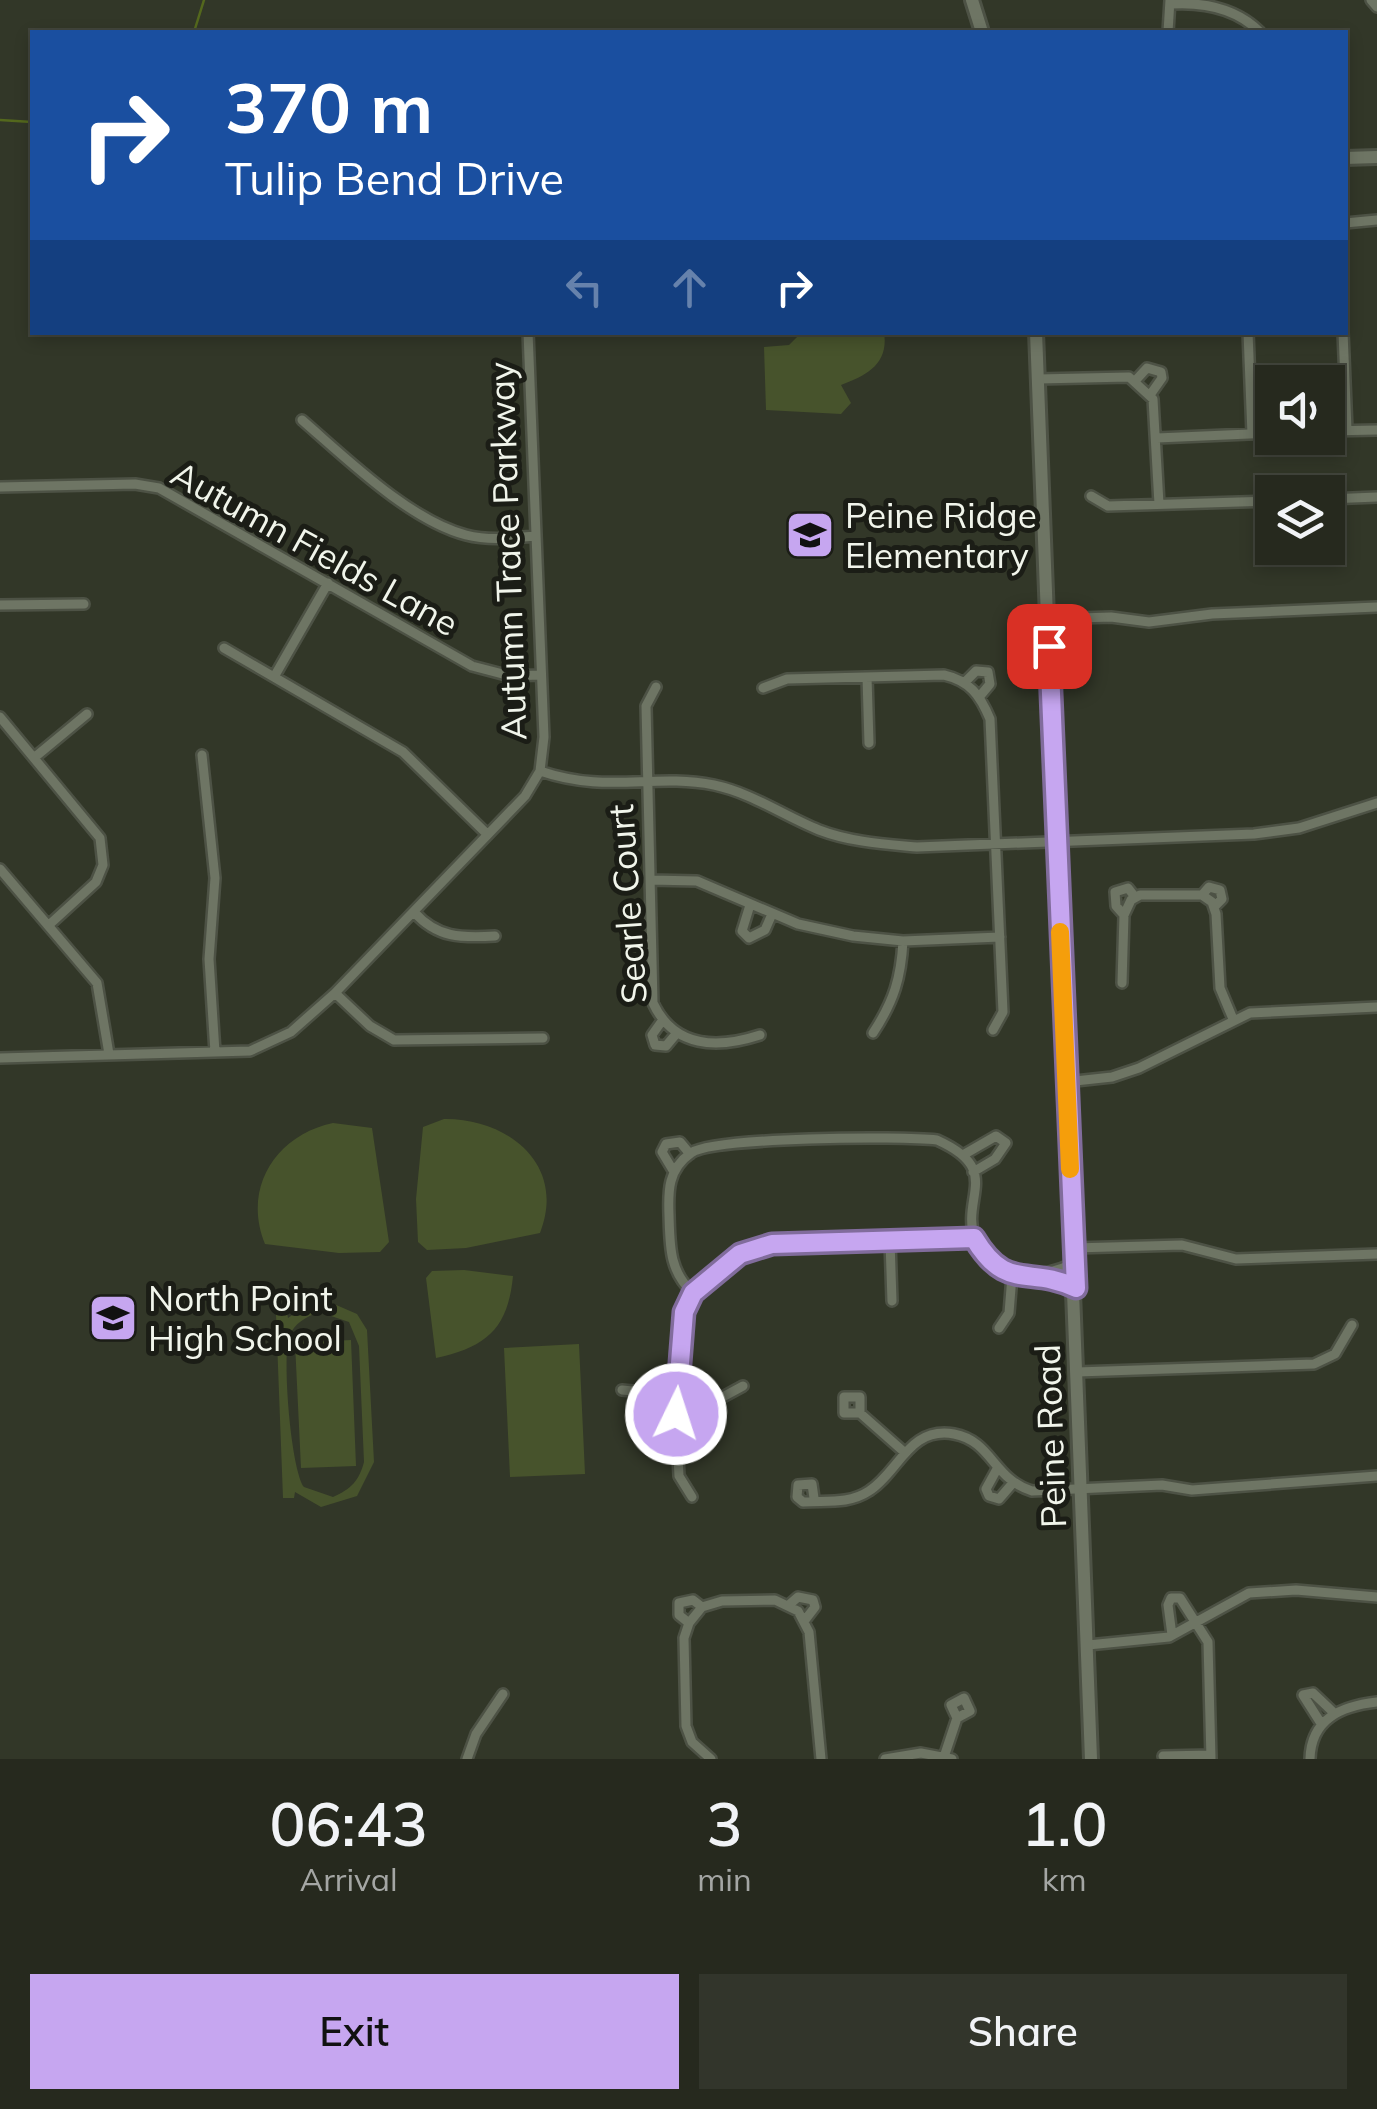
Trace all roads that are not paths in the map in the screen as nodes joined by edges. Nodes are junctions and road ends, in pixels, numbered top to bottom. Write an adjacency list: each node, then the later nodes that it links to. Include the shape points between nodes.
1 (972, 0): 5 (street)
2 (1371, 0): 4 (street)
3 (1170, 2): 6 (street); 7 (street, via 1225,10)
4 (1377, 7)
5 (981, 30)
6 (1168, 30)
7 (1257, 30)
8 (1377, 157): 9 (street)
9 (1348, 158)
10 (1377, 220): 11 (street)
11 (1348, 223)
12 (528, 335): 32 (street, Autumn Trace Parkway)
13 (1036, 335): 16 (street, Peine Road)
14 (1248, 335): 23 (street)
15 (1343, 335): 21 (street)
16 (1038, 380): 17 (street); 37 (street, Peine Road)
17 (1135, 380): 18 (street); 18 (street, via 1148,368 1161,372)
18 (1150, 395): 25 (street)
19 (302, 420): 32 (street, via 438,524 491,539)
20 (1345, 430): 21 (street)
21 (1348, 430): 22 (street)
22 (1377, 430)
23 (1252, 434): 24 (street); 25 (street)
24 (1255, 434)
25 (1157, 438): 31 (street)
26 (0, 487): 33 (street, Autumn Fields Lane, via 159,488)
27 (1090, 496): 31 (street, via 1108,506)
28 (1377, 497): 29 (street)
29 (1345, 498)
30 (1255, 501): 31 (street)
31 (1159, 504)
32 (536, 536): 39 (street, Autumn Trace Parkway)
33 (328, 583): 39 (street, Autumn Fields Lane, via 472,666); 40 (street)
34 (84, 604): 35 (street)
35 (0, 605)
36 (1377, 608): 37 (street, via 1165,621)
37 (1048, 619): 55 (street, Peine Road)
38 (224, 648): 40 (street)
39 (540, 675): 51 (street, Autumn Trace Parkway)
40 (274, 677): 54 (street, via 403,752)
41 (867, 677): 42 (street, via 944,675); 44 (street, via 787,679); 48 (street)
42 (964, 682): 45 (street); 45 (street, via 976,671 988,672 990,684)
43 (656, 687): 52 (street, Searle Court, via 646,706)
44 (763, 688)
45 (980, 696): 56 (street, via 990,719)
46 (87, 714): 50 (street)
47 (0, 717): 50 (street)
48 (869, 742)
49 (202, 755): 78 (street, via 215,878 209,959)
50 (35, 757): 64 (street, via 93,824 102,850 96,882)
51 (540, 771): 52 (street, via 586,784); 54 (street, Autumn Trace Parkway)
52 (647, 784): 56 (street, via 712,785 865,842); 58 (street, Searle Court)
53 (1377, 803): 55 (street, via 1299,828 1254,834)
54 (487, 834): 61 (street, Autumn Trace Parkway)
55 (1057, 844): 56 (street); 81 (street, Peine Road)
56 (994, 845): 66 (street)
57 (0, 869): 64 (street)
58 (650, 880): 60 (street, via 698,881); 72 (street, Searle Court, via 654,1003)
59 (1136, 897): 63 (street); 63 (street, via 1128,888 1114,892); 71 (street, via 1202,894 1214,907 1220,988)
60 (750, 905): 62 (street); 62 (street, via 742,930 749,938 765,930)
61 (414, 912): 65 (street, via 427,926 458,938); 69 (street, Autumn Trace Parkway)
62 (772, 914): 67 (street, via 853,936)
63 (1124, 915): 68 (street)
64 (50, 924): 79 (street, via 96,983)
65 (494, 936)
66 (1000, 937): 67 (street); 73 (street, via 1002,1012)
67 (903, 940): 74 (street, via 901,978)
68 (1122, 983)
69 (336, 993): 77 (street, via 394,1040); 78 (street, Autumn Trace Parkway, via 272,1043)
70 (1377, 1007): 71 (street)
71 (1233, 1019): 81 (street, via 1139,1068)
72 (662, 1020): 75 (street, Searle Court); 75 (street, Searle Court, via 652,1035 655,1045 666,1046)
73 (994, 1030)
74 (873, 1032)
75 (676, 1034): 76 (street, Searle Court, via 699,1042)
76 (760, 1035)
77 (543, 1038)
78 (214, 1052): 79 (street, Autumn Trace Parkway)
79 (109, 1054): 80 (street, Autumn Trace Parkway)
80 (0, 1058)
81 (1066, 1082): 89 (street, Peine Road)
82 (690, 1154): 83 (street, via 728,1144 923,1138); 84 (street); 84 (street, via 680,1142 666,1144 662,1152)
83 (964, 1156): 85 (street); 85 (street, via 996,1136 1006,1144 1002,1154)
84 (674, 1172): 93 (street, via 670,1251 673,1268)
85 (973, 1172): 86 (street)
86 (974, 1238): 87 (street); 90 (street, via 988,1262)
87 (890, 1242): 93 (street, via 756,1246); 94 (street)
88 (1377, 1254): 89 (street, via 1236,1259 1182,1245)
89 (1074, 1256): 91 (street); 92 (street, Peine Road)
90 (1012, 1276): 91 (street); 96 (street, via 1009,1314)
91 (1032, 1276): 92 (street)
92 (1076, 1288): 97 (street, Peine Road)
93 (693, 1293): 100 (street, via 684,1312)
94 (892, 1302)
95 (1352, 1325): 97 (street, via 1335,1354 1314,1364)
96 (999, 1328)
97 (1078, 1372): 106 (street, Peine Road)
98 (743, 1386): 100 (street, via 726,1398)
99 (622, 1390): 100 (street)
100 (677, 1397): 107 (street, via 679,1476)
101 (860, 1413): 102 (street)
102 (903, 1452): 103 (street, via 933,1434 956,1434 982,1447); 108 (street, via 869,1492 844,1501)
103 (996, 1469): 105 (street); 105 (street, via 989,1496 999,1498)
104 (1377, 1476): 106 (street, via 1192,1490)
105 (1012, 1484): 106 (street, via 1032,1491)
106 (1082, 1490): 116 (street, Peine Road)
107 (692, 1497)
108 (814, 1498)
109 (1377, 1598): 114 (street, via 1249,1593)
110 (790, 1604): 111 (street, via 722,1600); 112 (street); 112 (street, via 798,1597 812,1600 815,1607)
111 (702, 1607): 113 (street); 113 (street, via 693,1600 679,1603)
112 (805, 1620): 127 (street)
113 (689, 1623): 126 (street, via 686,1726)
114 (1197, 1624): 115 (street); 115 (street, via 1188,1606 1172,1598); 124 (street, via 1208,1642)
115 (1172, 1635): 116 (street)
116 (1088, 1645): 129 (street, Peine Road)
117 (504, 1694): 125 (street, via 476,1734)
118 (1377, 1702): 119 (street)
119 (1333, 1712): 121 (street); 121 (street, via 1313,1693 1303,1695)
120 (957, 1718): 123 (street)
121 (1322, 1725): 130 (street, via 1314,1732)
122 (1163, 1756): 124 (street)
123 (949, 1757): 128 (street)
124 (1211, 1757)
125 (468, 1759)
126 (711, 1759)
127 (822, 1759)
128 (885, 1759)
129 (1090, 1759)
130 (1310, 1759)

